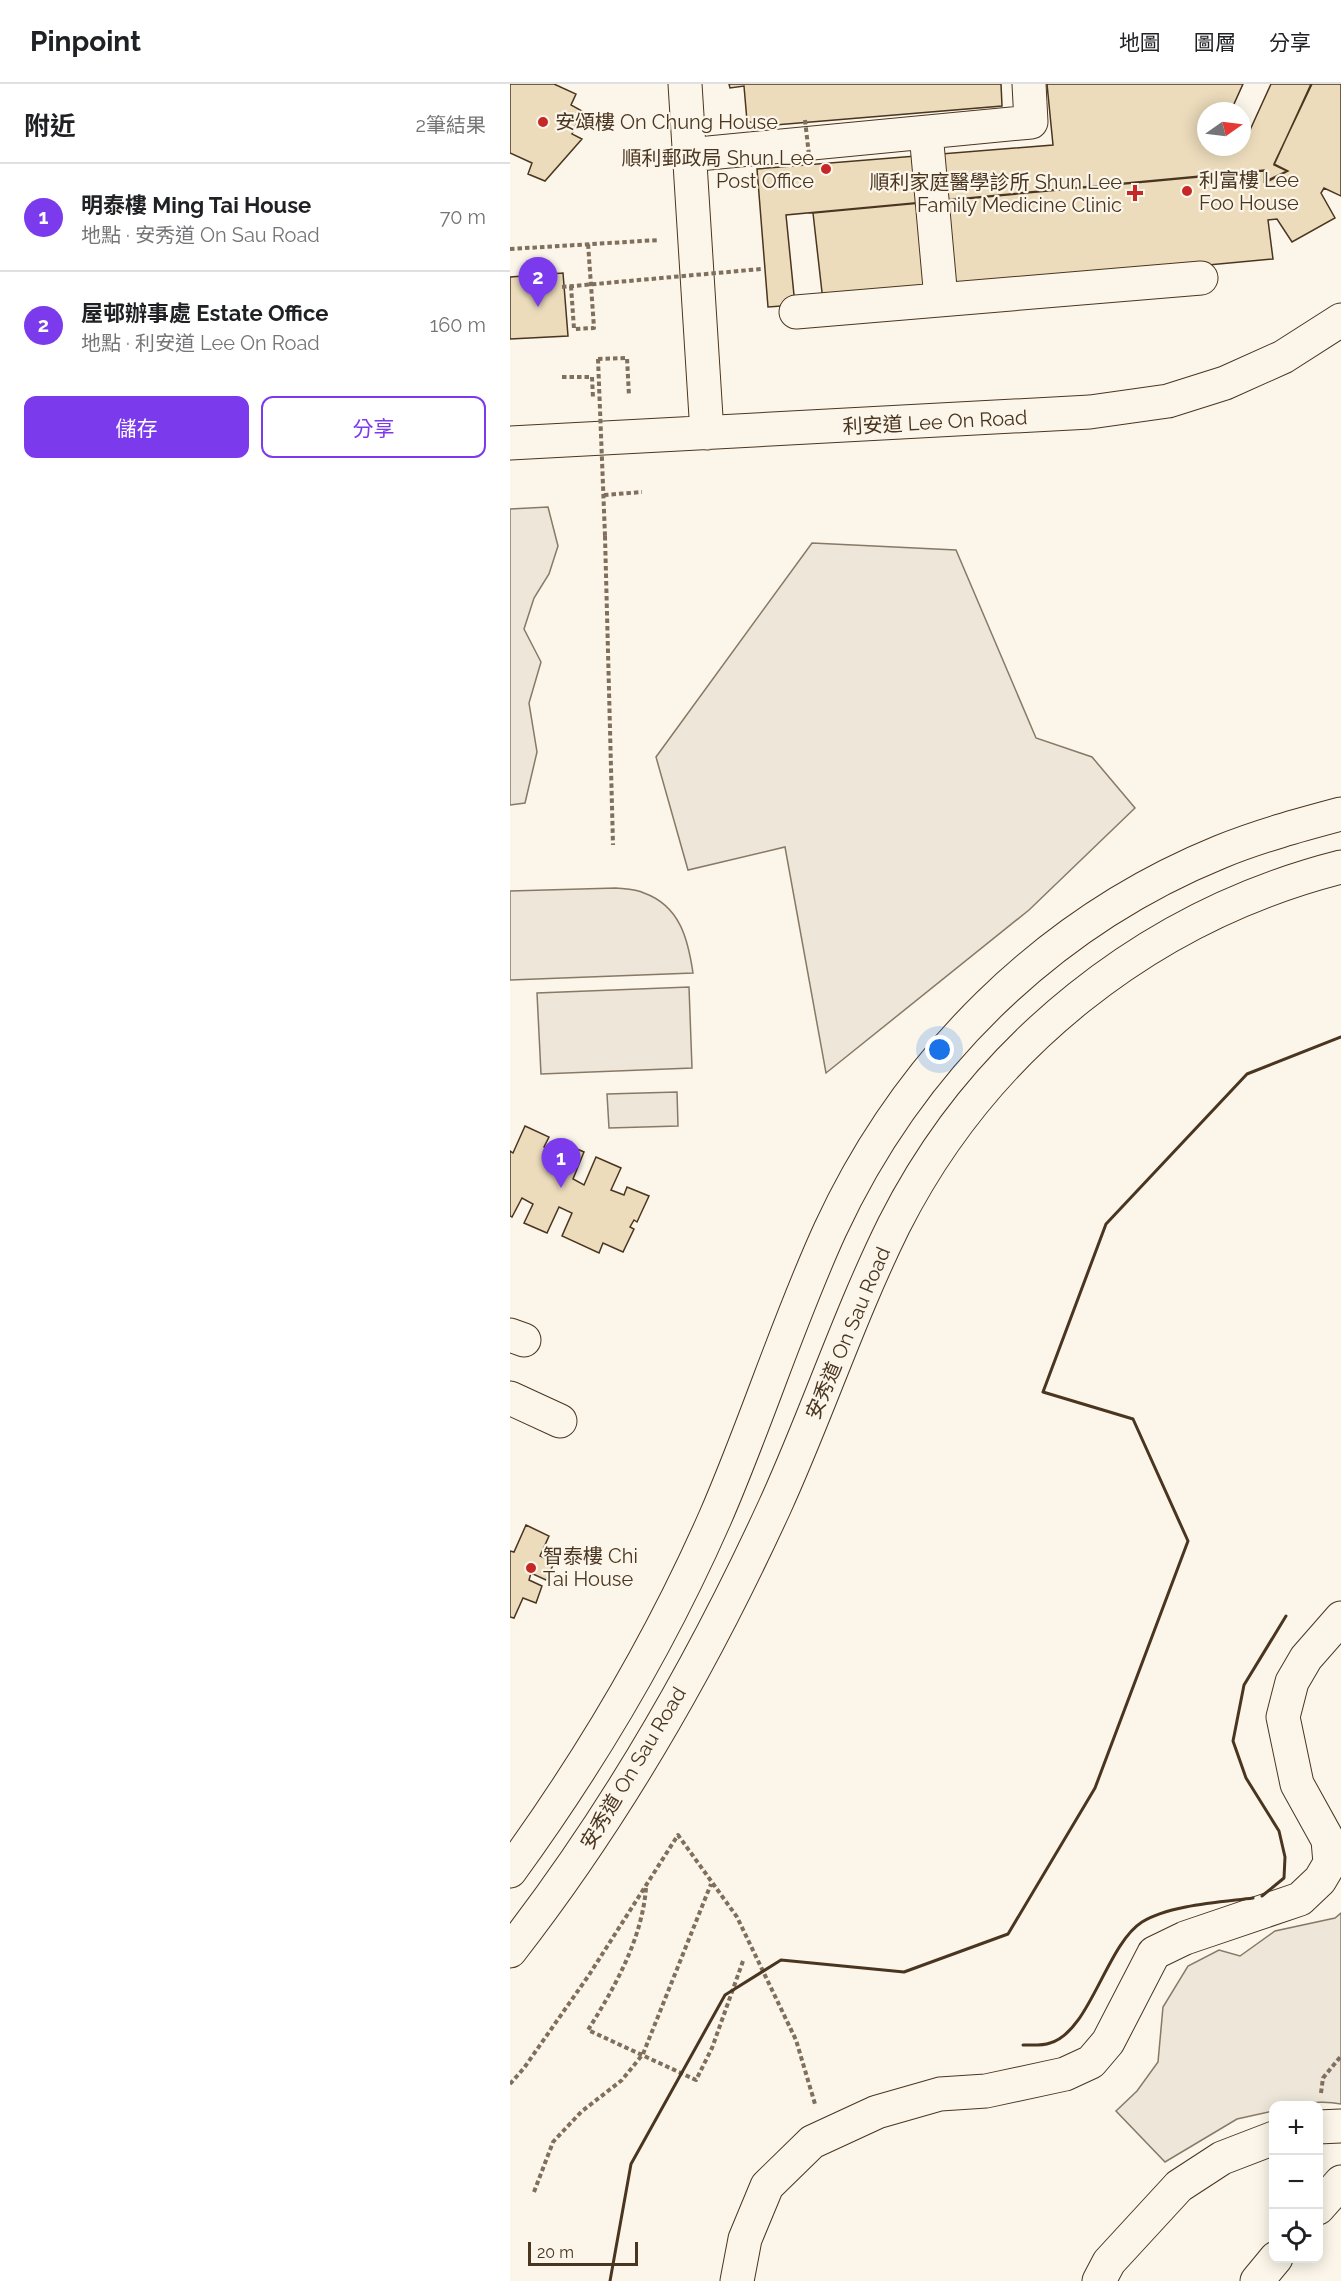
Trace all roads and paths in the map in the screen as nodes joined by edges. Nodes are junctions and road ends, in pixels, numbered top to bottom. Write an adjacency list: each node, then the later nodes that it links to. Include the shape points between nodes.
1 (685, 84): 5 (main road)
2 (1029, 84): 4 (main road, via 1031,122)
3 (805, 120): 6 (path, bridge)
4 (926, 133): 5 (main road, via 867,128); 14 (main road)
5 (688, 155): 20 (main road)
6 (810, 164)
7 (664, 239): 8 (path)
8 (588, 243): 9 (path); 12 (path, via 594,328 573,329)
9 (510, 249)
10 (761, 269): 12 (path, bridge)
11 (1201, 278): 14 (main road)
12 (571, 286): 13 (path, bridge)
13 (562, 287)
14 (941, 299): 15 (main road)
15 (796, 312)
16 (1341, 320): 20 (main road, 利安道 Lee On Road, via 1283,357 1225,383 1168,401 1089,412)
17 (562, 377): 19 (path, via 592,377)
18 (629, 396): 23 (path, bridge, via 627,358 598,359)
19 (593, 398)
20 (707, 433): 21 (main road, 利安道 Lee On Road)
21 (510, 443)
22 (642, 492): 23 (path)
23 (604, 495): 25 (path, bridge)
24 (1341, 814): 30 (main road, via 1220,852 1125,899 1013,980 923,1077 871,1154 830,1231 736,1468 671,1610 596,1743)
25 (613, 845)
26 (1341, 867): 33 (main road, 安秀道 On Sau Road, via 1260,892 1196,921 1133,957 1024,1045 955,1124 890,1233 776,1504 694,1669 605,1818)
27 (510, 1398): 28 (main road)
28 (560, 1421)
29 (1341, 1618): 41 (main road, via 1306,1658 1292,1682 1282,1717 1297,1784 1328,1839 1330,1863 1320,1880 1300,1899 1185,1938 1154,1953 1108,2042 1091,2062 1065,2074 997,2089 940,2094 876,2112)
30 (510, 1871)
31 (711, 1883): 32 (path, via 678,1835); 35 (path); 41 (path, via 736,1917 796,2040)
32 (646, 1887): 35 (path, via 644,1912 614,1988 588,2030); 37 (path, via 589,1975)
33 (510, 1952)
34 (742, 1961): 35 (path, via 712,2048 696,2080)
35 (643, 2054): 44 (path, via 622,2080 581,2112 553,2142)
36 (1341, 2056): 38 (path, via 1323,2078)
37 (510, 2084)
38 (1320, 2101)
39 (1323, 2115): 40 (main road)
40 (1341, 2126)
41 (825, 2136): 47 (main road, via 812,2142 767,2186 745,2239)
42 (1269, 2140): 48 (main road, via 1222,2158 1179,2186 1109,2262)
43 (1341, 2182): 45 (main road)
44 (534, 2192)
45 (1323, 2202)
46 (1273, 2263): 49 (main road)
47 (737, 2281)
48 (1099, 2281)
49 (1257, 2281)

